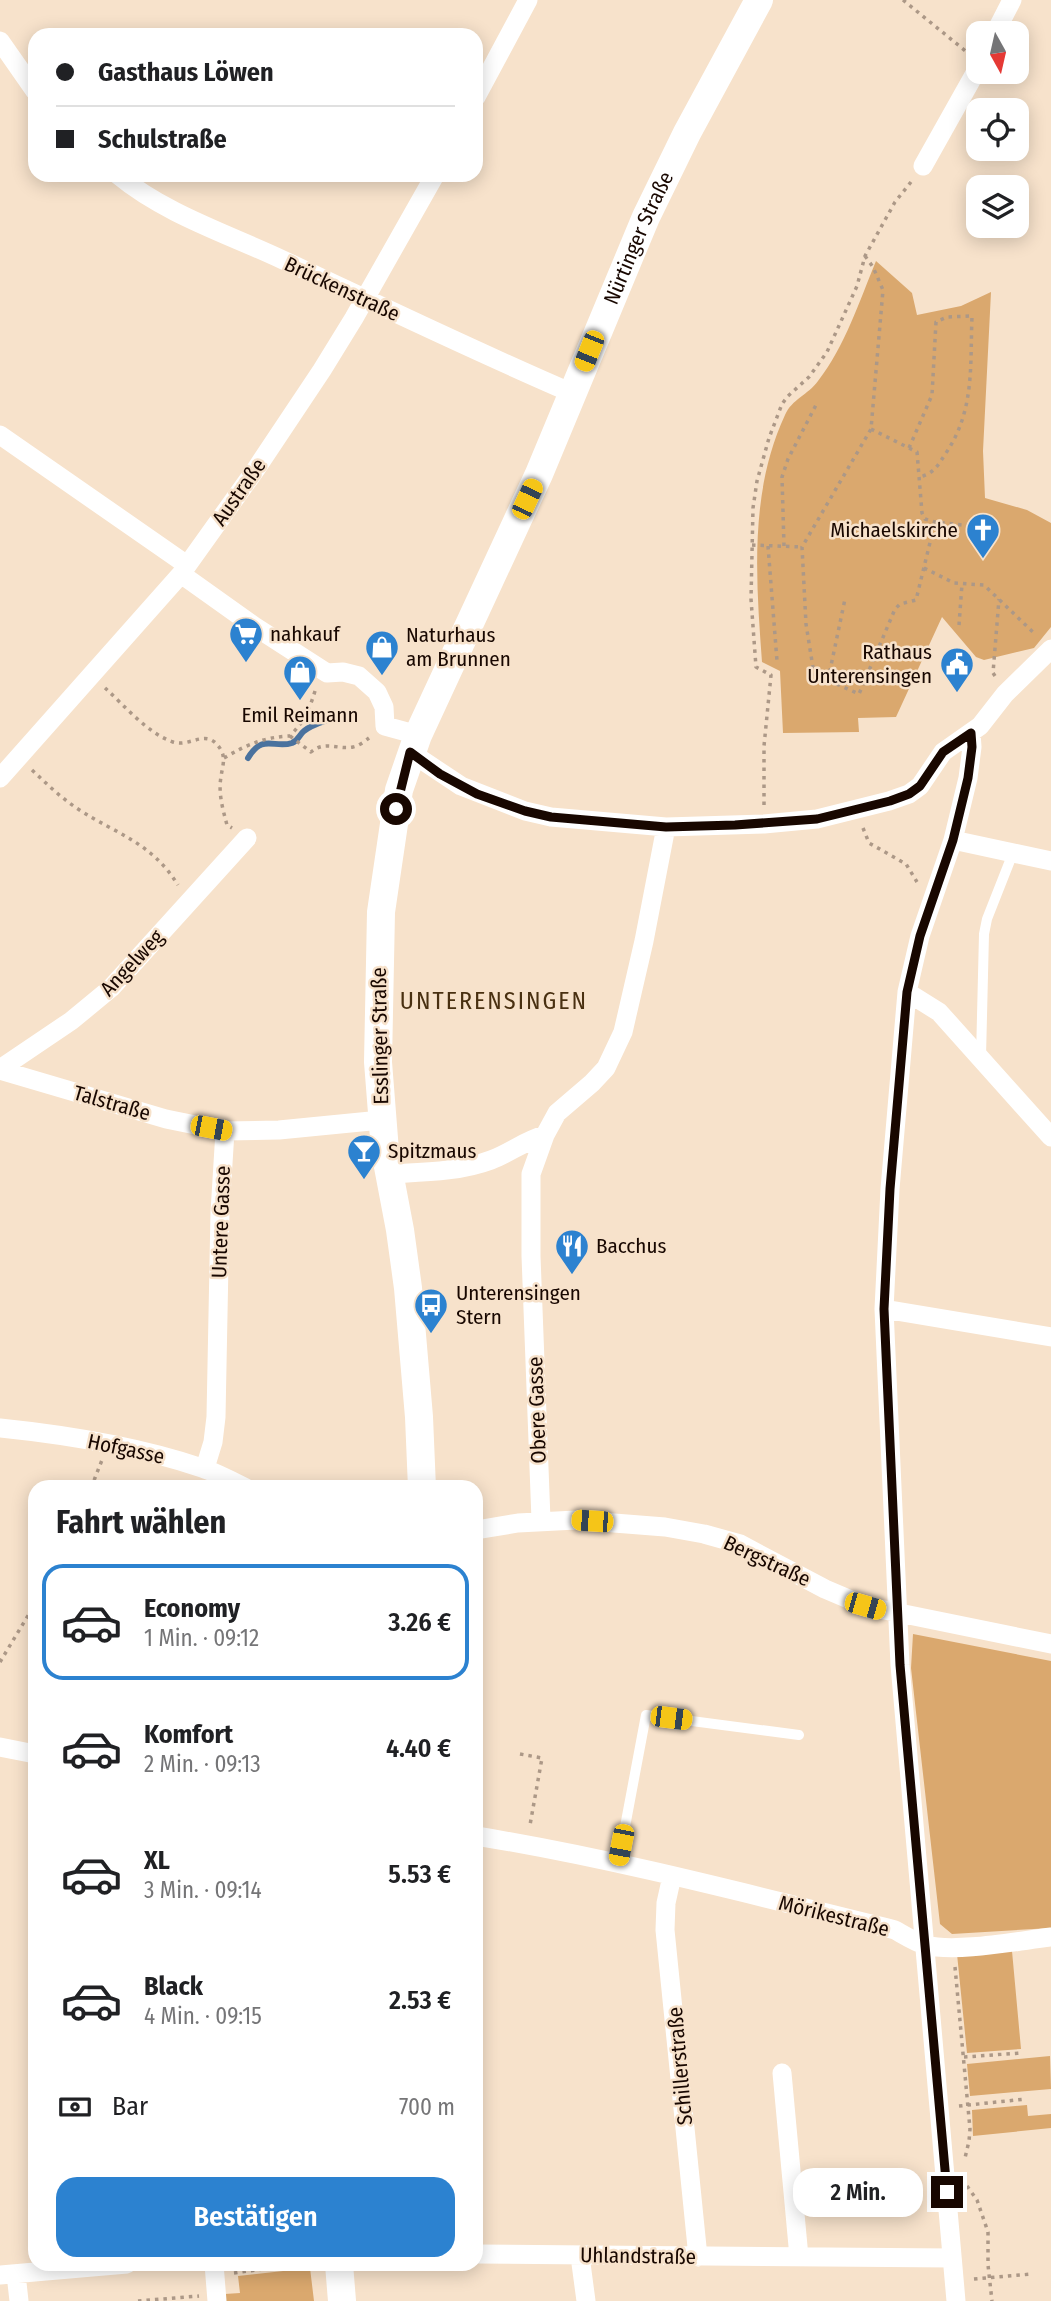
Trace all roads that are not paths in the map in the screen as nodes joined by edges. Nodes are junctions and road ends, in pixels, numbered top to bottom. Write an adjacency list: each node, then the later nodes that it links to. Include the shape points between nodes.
1 (528, 0): 8 (street)
2 (759, 0): 13 (street, Nürtinger Straße, via 655,197)
3 (1012, 0): 4 (street)
4 (1001, 21)
5 (0, 41): 7 (street)
6 (966, 77): 9 (street)
7 (28, 81)
8 (483, 84)
9 (923, 166)
10 (127, 182): 12 (street, Brückenstraße, via 174,211)
11 (431, 182): 12 (street, Austraße)
12 (364, 300): 13 (street, Brückenstraße); 15 (street, Austraße, via 257,469)
13 (572, 393): 18 (street, Nürtinger Straße)
14 (0, 435): 15 (street)
15 (184, 570): 18 (street, via 254,626 327,673 359,676 377,692 385,726); 19 (street, Austraße)
16 (1051, 649): 17 (street)
17 (971, 733): 20 (street, via 943,752 920,786 909,794 817,819); 22 (street, via 968,778)
18 (414, 744): 20 (street, via 461,786 525,811 578,821); 28 (street, Esslinger Straße, via 399,790 381,912)
19 (2, 773)
20 (666, 827): 30 (street, Obere Gasse, via 623,1032 606,1068 558,1113)
21 (247, 838): 27 (street, Angelweg, via 131,968 90,1006)
22 (953, 840): 23 (street); 25 (street, via 920,936)
23 (1013, 853): 24 (street); 26 (lane, via 984,934)
24 (1051, 861)
25 (907, 992): 26 (street, via 939,1012); 33 (street)
26 (981, 1060): 31 (street)
27 (0, 1070): 29 (street, Talstraße)
28 (381, 1120): 29 (street); 32 (street, Esslinger Straße)
29 (225, 1131): 36 (street, Untere Gasse, via 216,1417)
30 (545, 1135): 32 (street, via 470,1167); 39 (street, Obere Gasse, via 530,1187)
31 (1051, 1137)
32 (389, 1174): 38 (street, Esslinger Straße, via 408,1289)
33 (884, 1309): 34 (street); 41 (street)
34 (1051, 1337)
35 (0, 1428): 36 (street, Hofgasse, via 108,1444)
36 (205, 1468): 37 (street, Hofgasse)
37 (230, 1480)
38 (422, 1480)
39 (541, 1520): 40 (street, Bergstraße); 41 (street, Bergstraße, via 665,1527 740,1544 846,1599)
40 (483, 1529)
41 (897, 1614): 42 (street, Bergstraße); 50 (street)
42 (1051, 1644)
43 (799, 1735): 47 (lane, via 646,1715)
44 (0, 1747): 45 (street)
45 (28, 1753)
46 (483, 1837): 47 (street, Mörikestraße)
47 (618, 1864): 48 (street, Mörikestraße)
48 (671, 1876): 50 (street, Mörikestraße, via 895,1930); 55 (street, Schillerstraße, via 665,1930)
49 (1051, 1937): 50 (street, Mörikestraße, via 988,1945)
50 (925, 1945): 56 (street)
51 (782, 2073): 54 (street)
52 (483, 2254): 53 (street, Uhlandstraße)
53 (580, 2256): 55 (street, Uhlandstraße); 64 (street)
54 (799, 2256): 55 (street, Uhlandstraße); 56 (street, Uhlandstraße)
55 (698, 2257)
56 (952, 2258): 65 (street)
57 (42, 2271): 60 (street)
58 (214, 2271): 61 (street)
59 (340, 2271): 63 (street)
60 (8, 2275): 62 (street)
61 (216, 2297)
62 (19, 2301)
63 (342, 2301)
64 (586, 2301)
65 (956, 2301)

